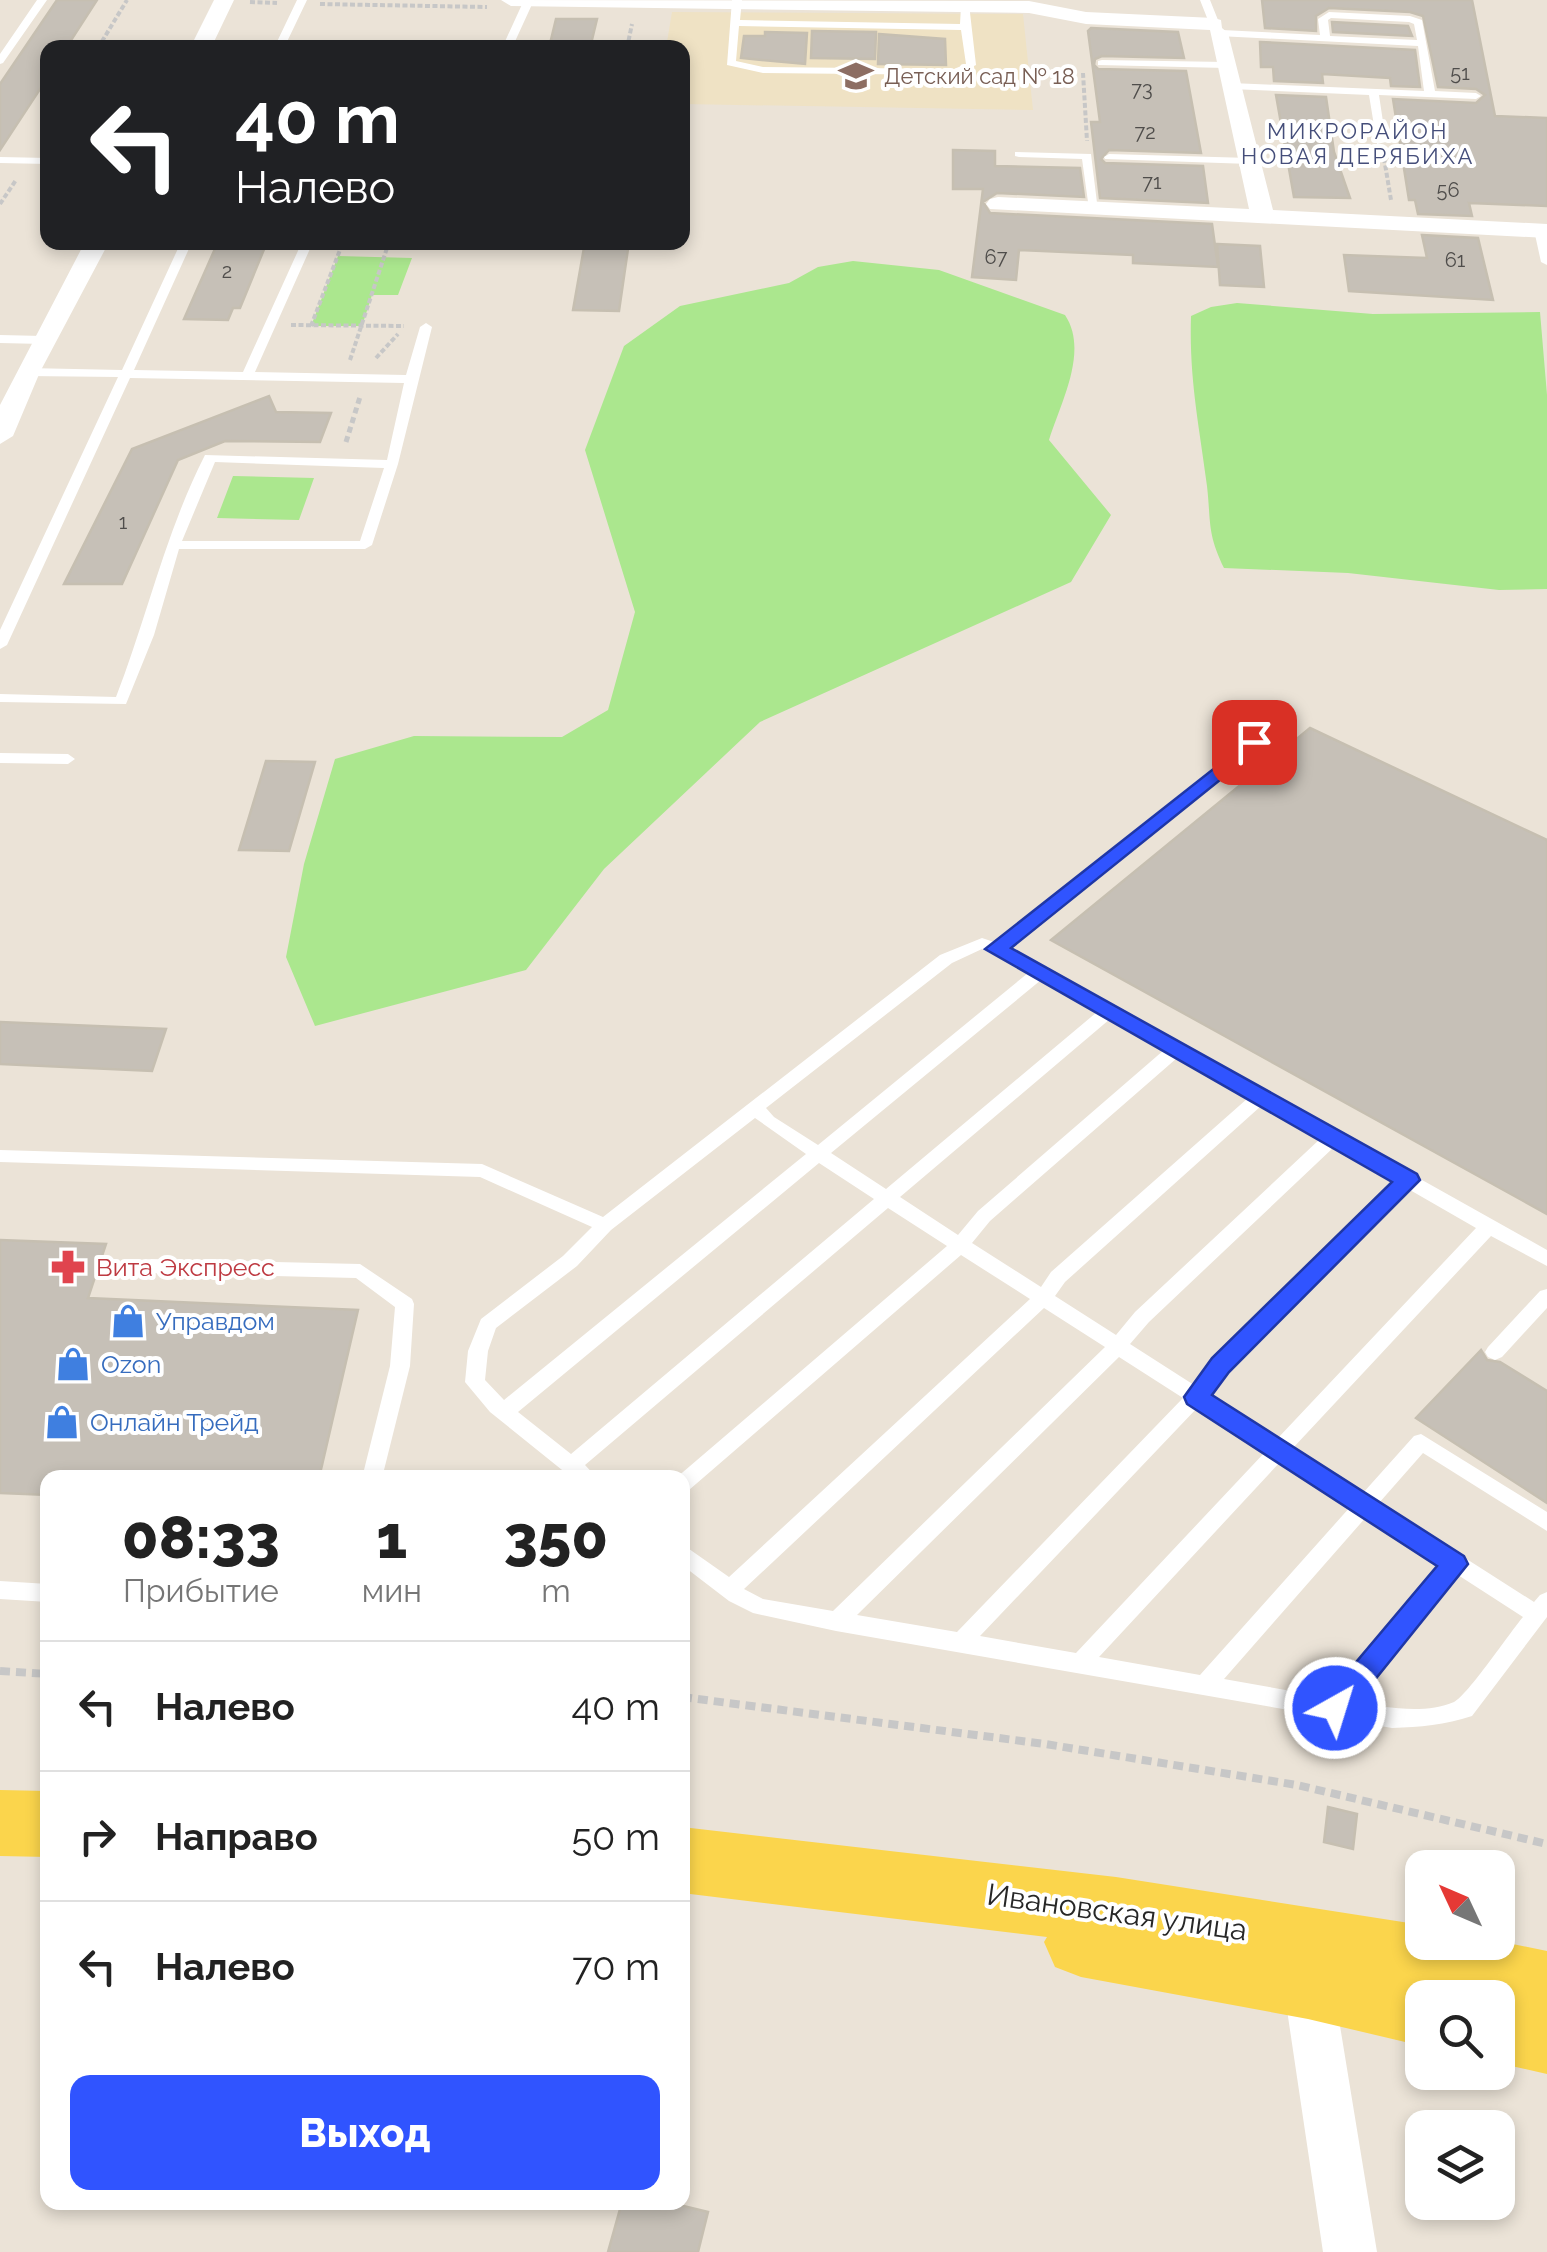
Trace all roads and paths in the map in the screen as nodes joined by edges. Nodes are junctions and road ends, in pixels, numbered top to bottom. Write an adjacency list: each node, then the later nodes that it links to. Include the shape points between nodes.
1 (42, 0): 19 (lane)
2 (128, 0): 14 (path)
3 (224, 0): 15 (street)
4 (302, 0): 16 (lane)
5 (511, 0): 6 (street)
6 (529, 0): 8 (street); 17 (lane)
7 (1205, 0): 12 (lane)
8 (638, 1): 10 (street)
9 (941, 3): 10 (street); 11 (street)
10 (736, 9): 11 (lane); 11 (lane, via 730,60 736,66 922,73 970,65)
11 (966, 16): 12 (street, via 1029,7)
12 (1216, 28): 13 (lane); 21 (street)
13 (1325, 38): 18 (lane); 18 (lane, via 1323,19 1330,15 1410,19 1419,22)
14 (103, 40)
15 (204, 40)
16 (283, 40)
17 (510, 40)
18 (1422, 43): 23 (lane)
19 (0, 61)
20 (1102, 63): 21 (lane); 27 (path, via 1082,62)
21 (1228, 76): 22 (lane); 31 (street)
22 (1374, 92): 23 (lane); 25 (lane)
23 (1430, 94): 24 (lane)
24 (1476, 96)
25 (1381, 142): 35 (path)
26 (1020, 154): 27 (lane)
27 (1088, 156): 33 (lane)
28 (1108, 157): 31 (lane)
29 (0, 160): 30 (lane)
30 (40, 161)
31 (1250, 161): 34 (street)
32 (998, 204): 33 (street)
33 (1094, 209): 34 (street)
34 (1264, 217): 35 (street)
35 (1394, 224): 36 (street)
36 (1544, 231): 42 (lane)
37 (93, 250): 46 (street)
38 (184, 250): 49 (lane)
39 (304, 250): 50 (lane)
40 (339, 250): 43 (path, via 311,326)
41 (386, 250): 43 (path)
42 (1547, 262)
43 (362, 326): 47 (path)
44 (426, 327): 51 (lane)
45 (0, 339): 46 (lane)
46 (43, 340): 48 (street)
47 (348, 366)
48 (27, 372): 49 (lane); 52 (street)
49 (124, 374): 50 (lane); 55 (lane)
50 (248, 376): 51 (lane)
51 (411, 379): 53 (lane)
52 (0, 436)
53 (392, 464): 54 (lane, via 210,458); 54 (lane, via 365,545)
54 (174, 545): 56 (lane, via 122,700)
55 (0, 645)
56 (0, 698)
57 (1254, 742): 60 (lane)
58 (0, 758): 59 (lane)
59 (68, 759)
60 (996, 949): 61 (lane); 65 (lane, via 982,943 946,959)
61 (1040, 972): 62 (lane); 67 (lane)
62 (1109, 1011): 63 (lane); 70 (lane)
63 (1176, 1049): 64 (lane); 73 (lane)
64 (1260, 1097): 66 (lane); 77 (lane, via 1058,1277)
65 (756, 1108): 67 (lane); 71 (lane)
66 (1332, 1138): 69 (lane); 78 (lane)
67 (820, 1154): 70 (lane); 81 (lane)
68 (0, 1156): 71 (lane, via 482,1171)
69 (1408, 1180): 72 (lane); 80 (lane, via 1220,1365)
70 (886, 1198): 73 (lane); 85 (lane)
71 (605, 1225): 81 (lane, via 570,1262 488,1324 475,1382)
72 (1490, 1226): 74 (lane); 82 (lane)
73 (960, 1244): 77 (lane); 86 (lane)
74 (1547, 1259)
75 (151, 1266): 83 (lane, via 360,1271 405,1304 400,1366)
76 (1547, 1296): 79 (lane)
77 (1043, 1298): 78 (lane); 92 (lane)
78 (1118, 1346): 80 (lane); 95 (lane)
79 (1495, 1352)
80 (1196, 1397): 82 (lane); 96 (lane)
81 (504, 1412): 84 (lane)
82 (1278, 1450): 87 (lane); 97 (lane)
83 (374, 1470)
84 (578, 1470)
85 (580, 1470)
86 (690, 1477)
87 (1364, 1505): 88 (lane, via 1420,1442); 90 (lane); 100 (lane)
88 (1547, 1523)
89 (690, 1559): 92 (lane)
90 (1455, 1564): 94 (lane); 102 (lane)
91 (0, 1590): 93 (lane)
92 (729, 1590): 95 (lane, via 760,1607)
93 (40, 1592)
94 (1542, 1608): 102 (lane, via 1464,1709 1392,1718)
95 (836, 1622): 96 (lane)
96 (960, 1644): 97 (lane)
97 (1079, 1664): 100 (lane)
98 (0, 1672): 99 (path)
99 (40, 1674)
100 (1204, 1686): 102 (lane)
101 (690, 1699): 107 (path, via 1045,1744 1298,1786)
102 (1335, 1708)
103 (0, 1823): 104 (main road)
104 (40, 1824)
105 (0, 1843): 106 (main road)
106 (40, 1844)
107 (1547, 1844)
108 (690, 1861): 111 (main road, Ивановская улица, via 1272,1933)
109 (690, 1884): 110 (main road, via 956,1919)
110 (1308, 1983): 112 (main road); 115 (street)
111 (1547, 1987)
112 (1405, 2005)
113 (1515, 2030): 114 (main road)
114 (1547, 2037)
115 (1350, 2252)

